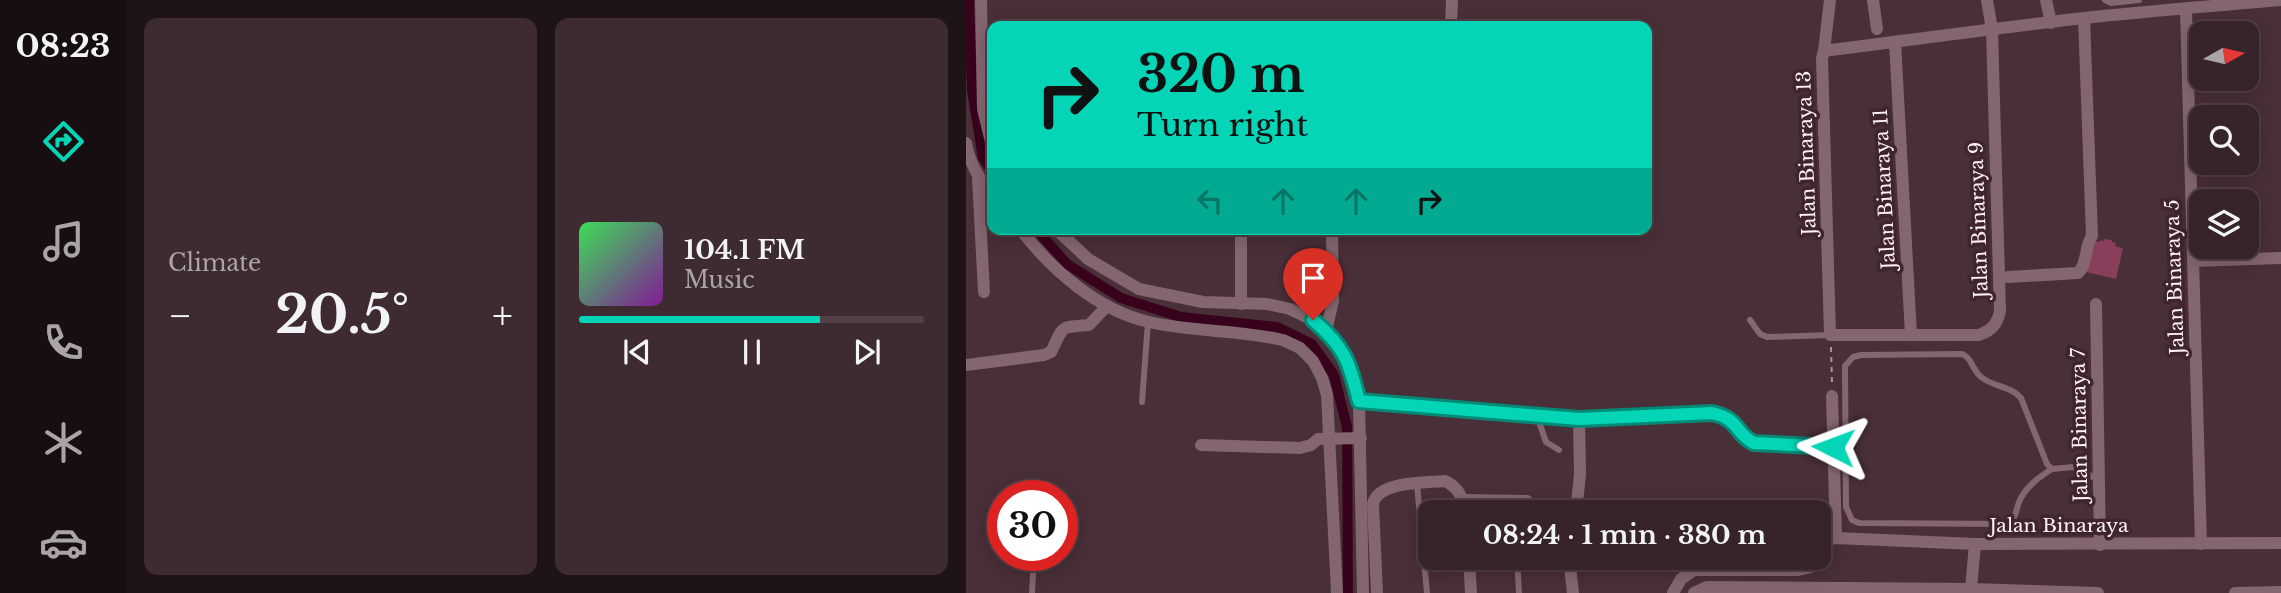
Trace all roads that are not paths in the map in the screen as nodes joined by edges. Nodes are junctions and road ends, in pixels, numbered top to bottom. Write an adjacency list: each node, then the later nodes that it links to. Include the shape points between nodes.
1 (981, 0): 18 (street)
2 (1452, 0): 12 (street)
3 (1830, 0): 17 (street)
4 (1873, 0): 14 (street)
5 (1987, 0): 15 (street)
6 (2046, 0): 13 (street)
7 (2105, 0): 8 (lane)
8 (2139, 0)
9 (2281, 0): 10 (street, Jalan Binaraya 13)
10 (2186, 9): 11 (street, Jalan Binaraya 13); 27 (street, Jalan Binaraya 5)
11 (2084, 18): 13 (street, Jalan Binaraya 13); 28 (street, via 2092,236 2081,272)
12 (1451, 21)
13 (2051, 23): 15 (street, Jalan Binaraya 13)
14 (1877, 29)
15 (1992, 30): 16 (street, Jalan Binaraya 13); 37 (street, Jalan Binaraya 9, via 1998,320 1994,328 1979,335)
16 (1895, 42): 17 (street, Jalan Binaraya 13); 37 (street, Jalan Binaraya 11)
17 (1824, 51): 36 (street, Jalan Binaraya 13)
18 (987, 94)
19 (966, 143): 20 (street)
20 (973, 173): 21 (street); 29 (street)
21 (987, 189)
22 (1026, 235): 32 (street, via 1068,279)
23 (1062, 235): 30 (street, via 1088,259 1139,289 1203,302)
24 (1241, 235): 30 (street)
25 (1332, 235): 35 (street, via 1333,301)
26 (2281, 258): 27 (street)
27 (2193, 261): 57 (street, Jalan Binaraya 5)
28 (2008, 277)
29 (984, 292)
30 (1241, 304): 35 (street, via 1290,309)
31 (2096, 304): 50 (street, Jalan Binaraya 7)
32 (1106, 307): 34 (street); 38 (street, via 1088,325 1061,330 1051,352 1044,355)
33 (1750, 320): 36 (lane, via 1768,337)
34 (1148, 322): 41 (lane); 44 (street, via 1261,335 1300,348 1322,377)
35 (1326, 331): 40 (street, via 1349,364)
36 (1830, 335): 37 (street, Jalan Binaraya 9)
37 (1911, 335)
38 (966, 365)
39 (1832, 396): 47 (street)
40 (1359, 401): 42 (street); 45 (street)
41 (1142, 402)
42 (1537, 416): 43 (street); 48 (lane, via 1546,442)
43 (1579, 419): 47 (street, via 1712,413 1725,415 1754,443); 53 (street)
44 (1333, 438): 45 (street); 46 (street, via 1300,448); 69 (street)
45 (1359, 438): 70 (street)
46 (1201, 445)
47 (1833, 447): 54 (street)
48 (1559, 450)
49 (2052, 469): 49 (lane, via 2021,398 1980,376 1967,356 1861,355 1844,366 1846,507 1852,520 2010,524 2027,489); 50 (lane, via 2073,467)
50 (2099, 480): 59 (street, Jalan Binaraya 7)
51 (1417, 484): 52 (street, via 1445,481); 71 (street, via 1387,488 1374,499); 72 (lane)
52 (1461, 500)
53 (1577, 500)
54 (1836, 538): 55 (street); 56 (street, Jalan Binaraya)
55 (1831, 539)
56 (1975, 544): 59 (street, Jalan Binaraya); 65 (street)
57 (2201, 544): 58 (street, Jalan Binaraya); 59 (street, Jalan Binaraya)
58 (2281, 544)
59 (2100, 545)
60 (1470, 570): 73 (street)
61 (1518, 570): 74 (lane)
62 (1570, 570): 75 (street)
63 (1694, 570): 76 (street, via 1681,579)
64 (1033, 571): 68 (lane)
65 (1971, 589): 66 (street); 78 (street)
66 (1878, 592): 77 (street, via 1707,587)
67 (2281, 592): 79 (street)
68 (1032, 593)
69 (1337, 593)
70 (1363, 593)
71 (1377, 593)
72 (1427, 593)
73 (1471, 593)
74 (1519, 593)
75 (1573, 593)
76 (1673, 593)
77 (1694, 593)
78 (2098, 593)
79 (2235, 593)

